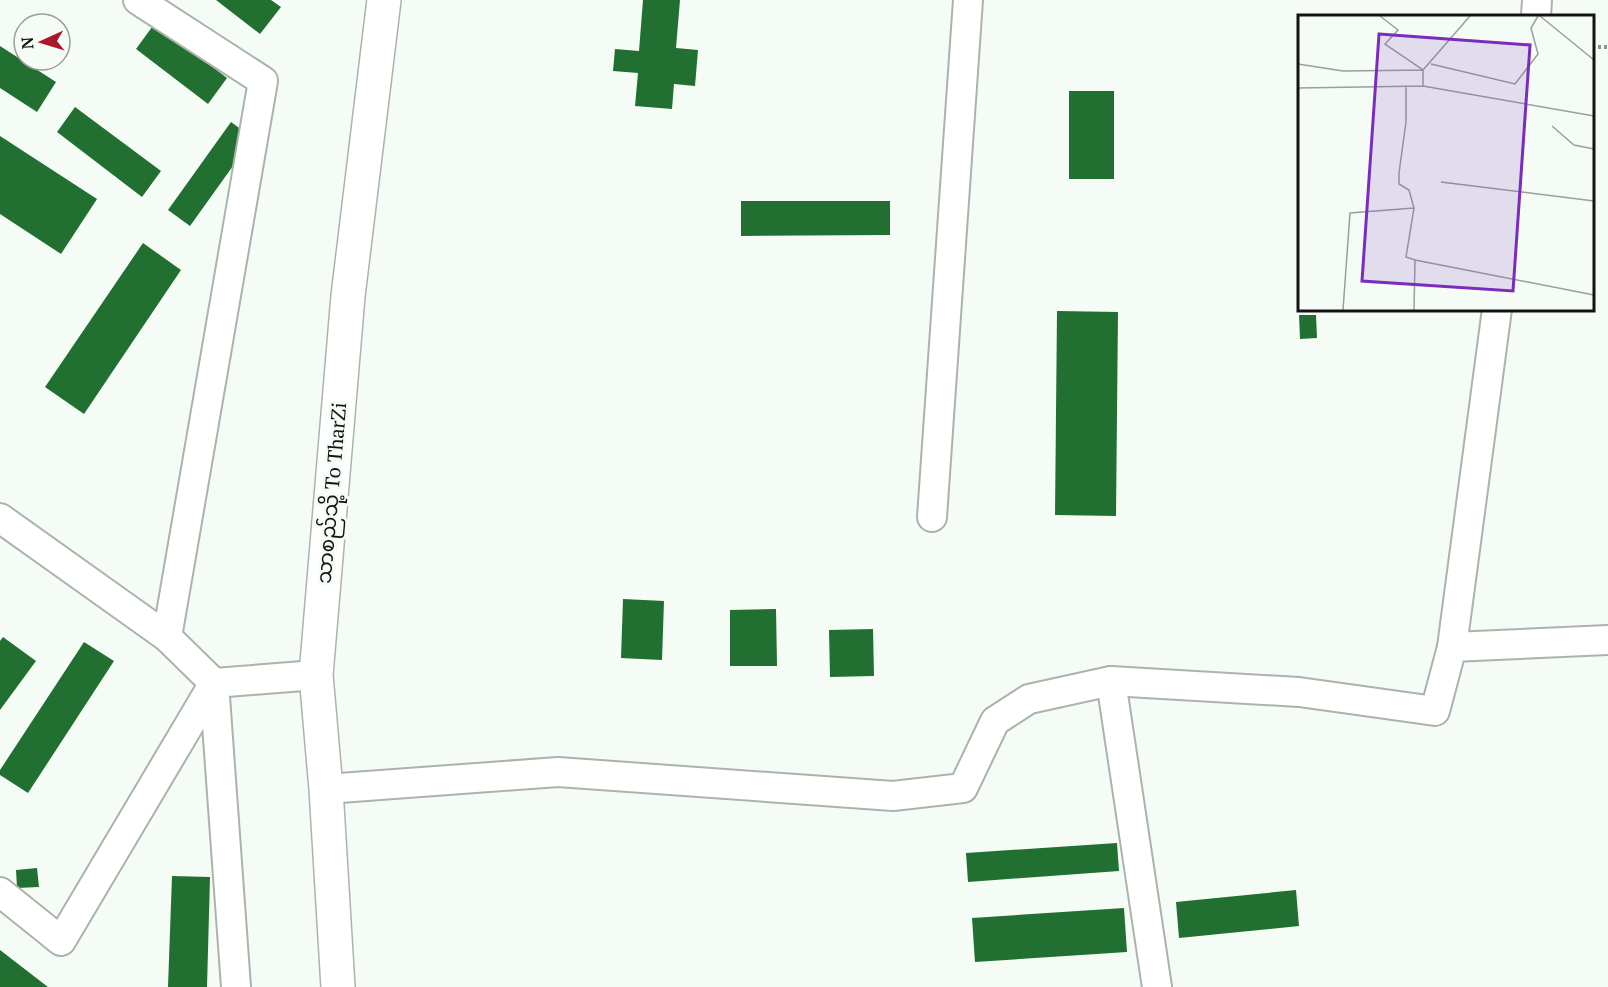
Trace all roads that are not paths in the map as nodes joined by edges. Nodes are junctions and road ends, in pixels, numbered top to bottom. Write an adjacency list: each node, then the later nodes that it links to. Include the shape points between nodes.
1 (138, 0): 9 (street, via 263,81)
2 (384, 0): 12 (highway, သာစည်သို့ To TharZi, via 348,296)
3 (968, 0): 7 (street)
4 (1537, 0): 5 (street)
5 (1536, 15)
6 (1497, 310): 11 (street)
7 (932, 517)
8 (0, 518): 9 (street)
9 (167, 637): 14 (street)
10 (1608, 640): 11 (street)
11 (1452, 647): 13 (street, via 1435,711 1299,692)
12 (316, 675): 14 (street); 15 (highway, သာစည်သို့ To TharZi)
13 (1111, 681): 15 (street, via 1029,699 995,721 963,788 893,796 558,772); 19 (street)
14 (214, 683): 16 (street, via 61,940); 17 (street)
15 (326, 789): 18 (highway, သာစည်သို့ To TharZi)
16 (0, 892)
17 (236, 987)
18 (338, 987)
19 (1157, 987)

